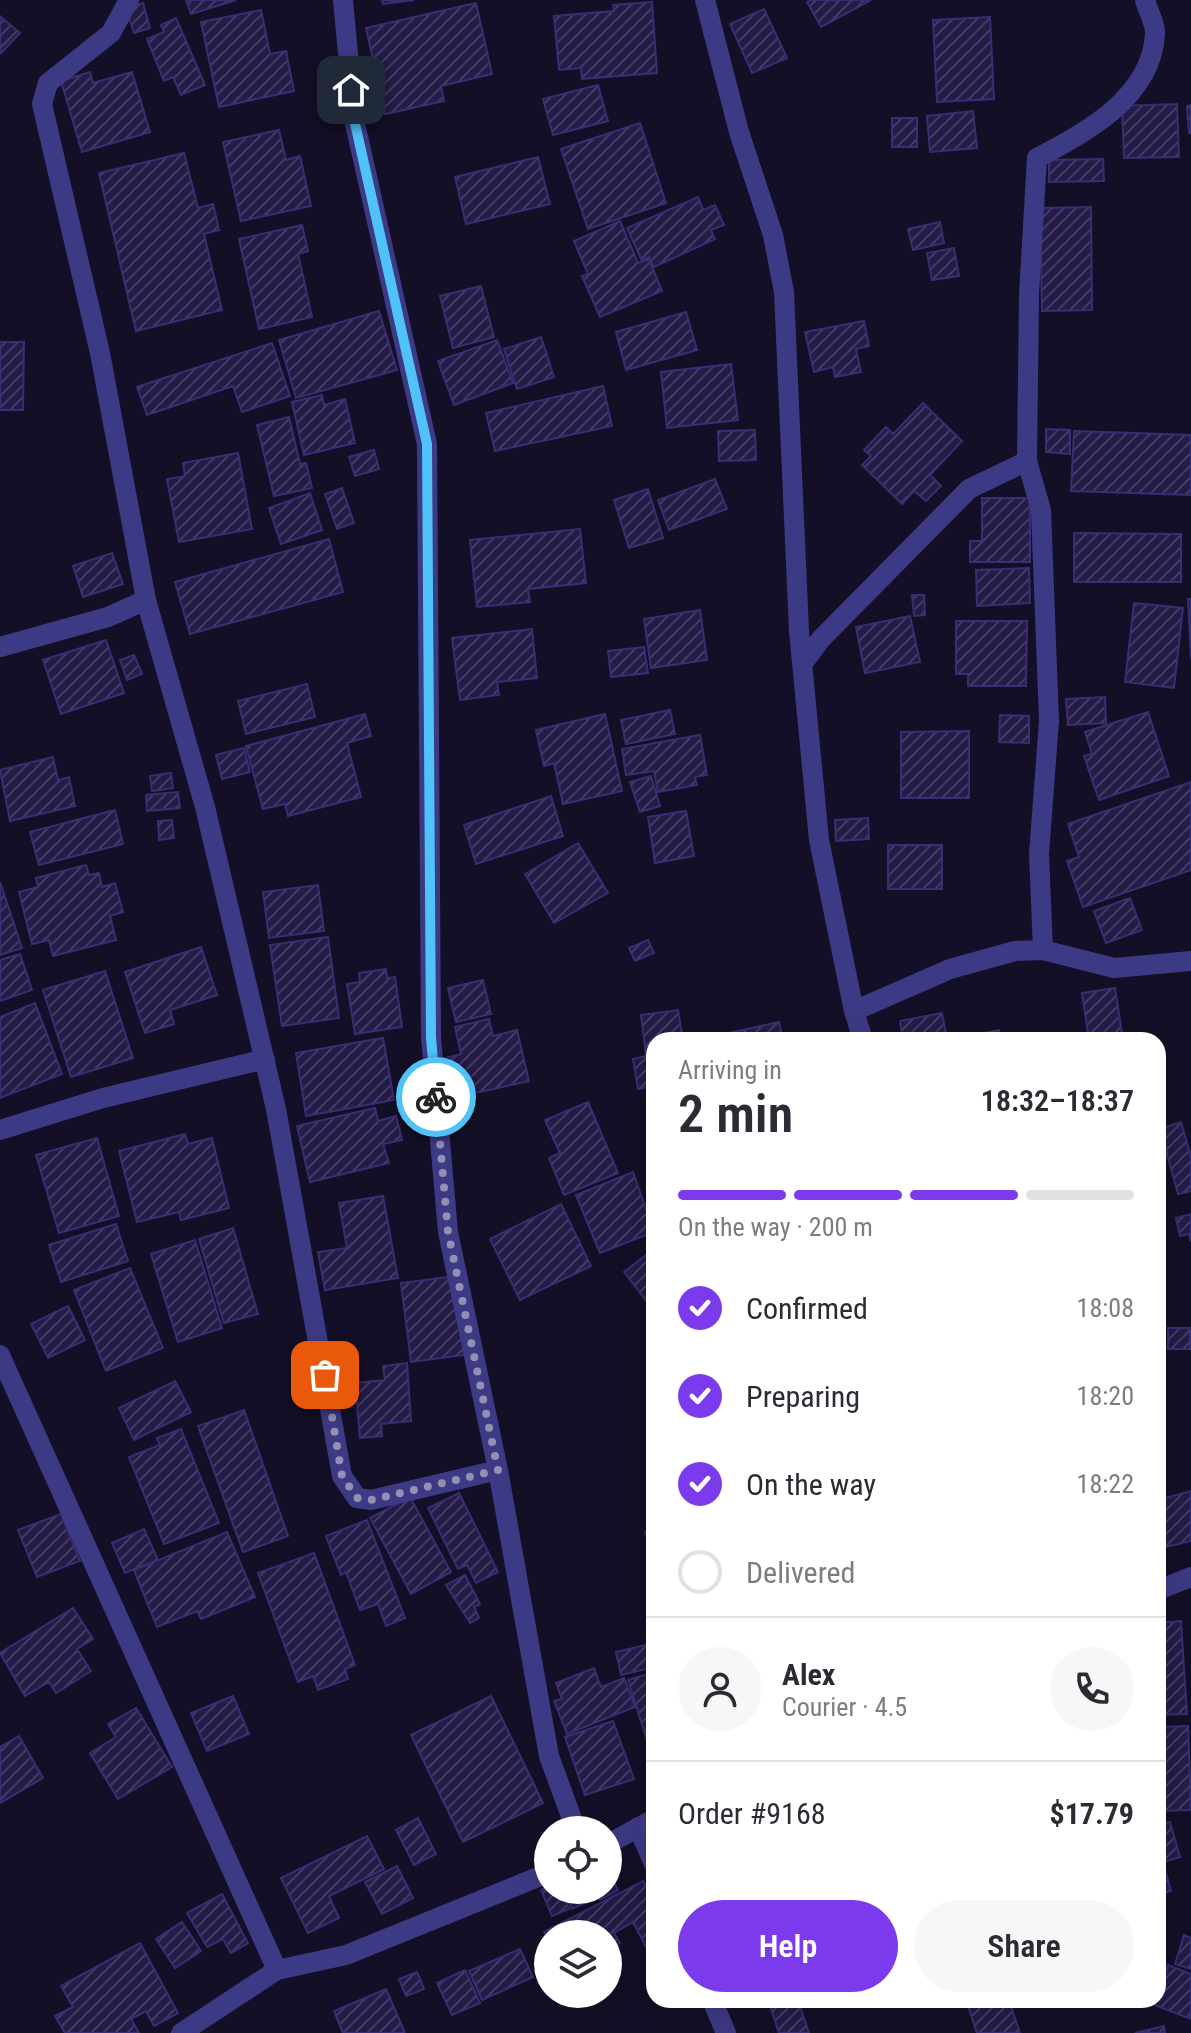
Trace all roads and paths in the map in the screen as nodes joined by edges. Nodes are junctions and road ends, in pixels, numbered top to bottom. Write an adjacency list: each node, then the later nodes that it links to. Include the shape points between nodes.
1 (129, 0): 6 (street, via 111,33 48,83 42,104 100,353)
2 (343, 0): 16 (street, via 354,119 427,444 431,1037 448,1232)
3 (705, 0): 8 (street, via 739,132 773,235 784,292)
4 (1145, 0): 5 (street, via 1156,33 1145,74 1091,131 1037,158)
5 (1027, 461): 8 (street, via 969,489); 9 (street, via 1041,510 1048,691 1039,854)
6 (146, 600): 7 (street, via 108,617); 13 (street, via 205,807)
7 (0, 647)
8 (803, 663): 11 (street, via 819,840)
9 (1043, 950): 10 (street, via 1114,968); 11 (street, via 986,956)
10 (1191, 961)
11 (854, 1011): 12 (street)
12 (861, 1032)
13 (265, 1059): 14 (street, via 103,1098); 16 (street, via 342,1476 349,1490 371,1500)
14 (0, 1130)
15 (0, 1355): 23 (street)
16 (498, 1470): 19 (street, via 549,1756)
17 (1191, 1577): 18 (street)
18 (1166, 1587)
19 (571, 1816)
20 (646, 1823): 21 (street)
21 (622, 1836)
22 (534, 1879): 23 (street, via 346,1955)
23 (277, 1970): 25 (street)
24 (715, 2008): 26 (street)
25 (181, 2033)
26 (726, 2033)

